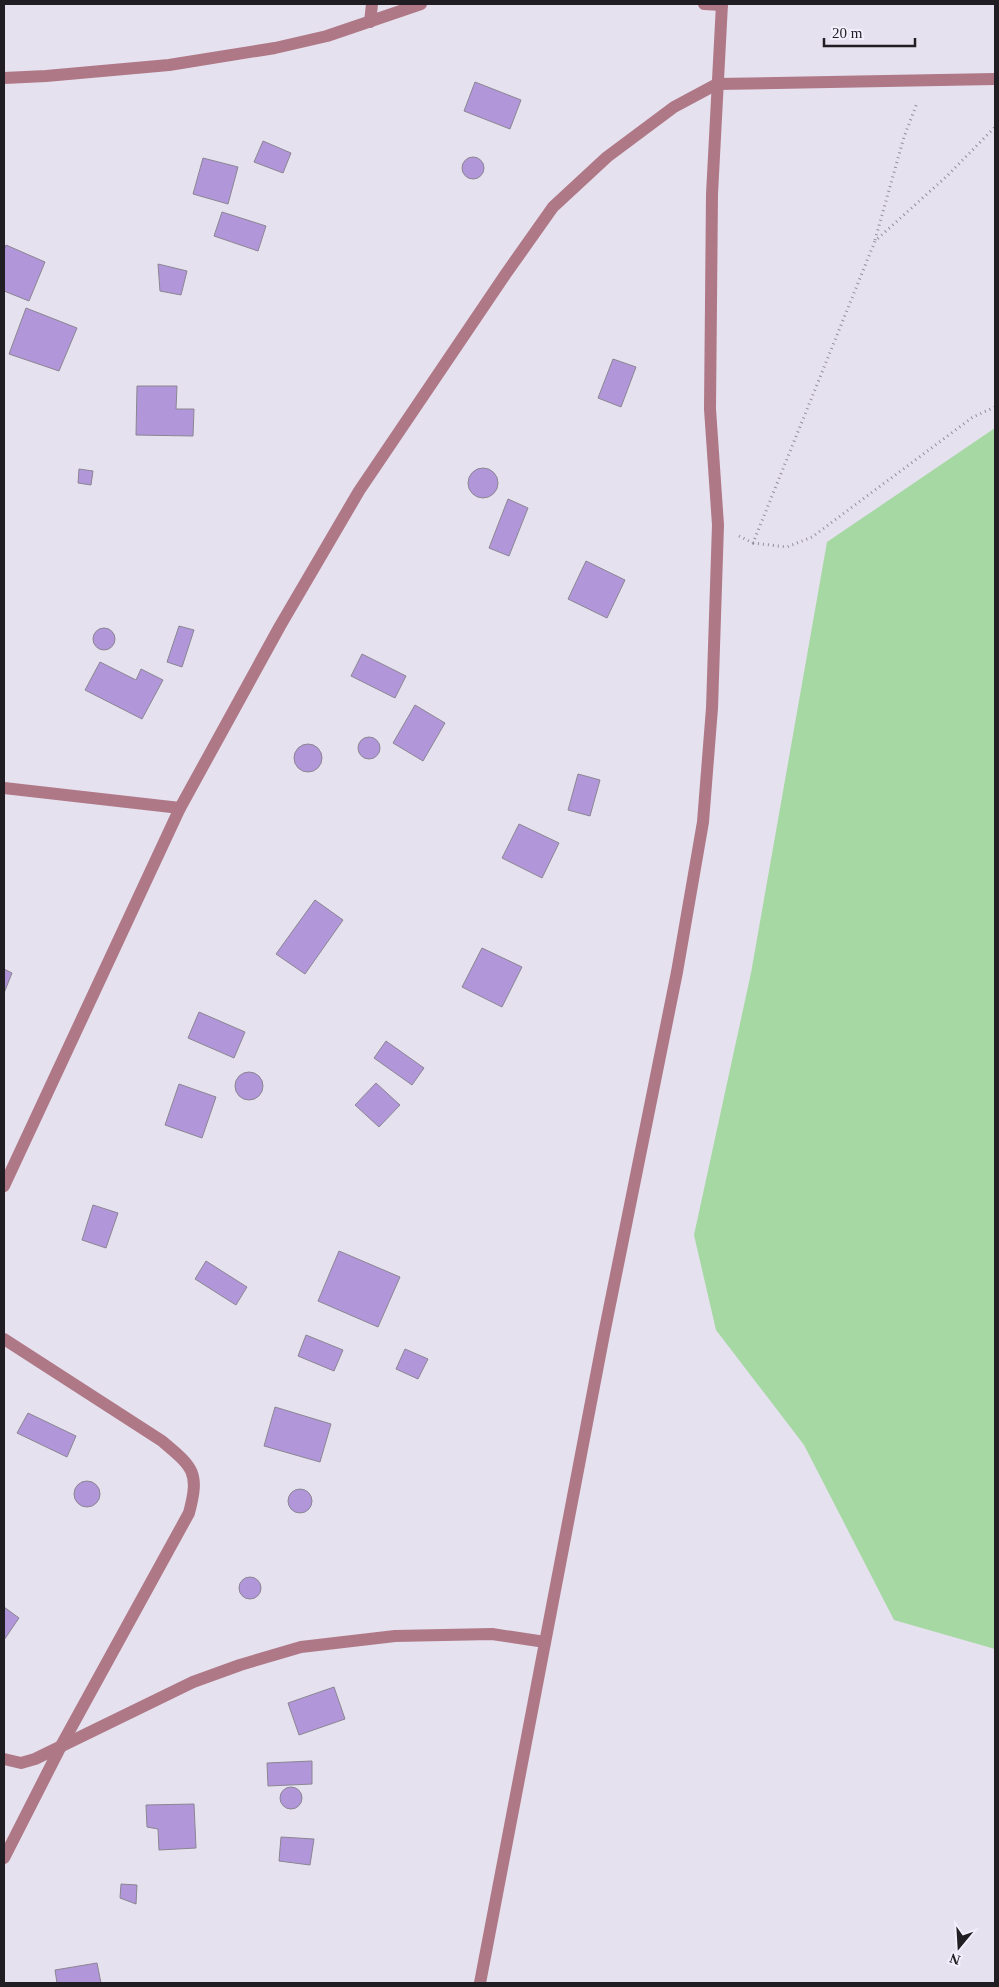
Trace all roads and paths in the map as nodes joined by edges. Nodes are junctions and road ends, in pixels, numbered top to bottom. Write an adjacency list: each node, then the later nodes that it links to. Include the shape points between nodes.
1 (372, 4): 5 (street)
2 (421, 4): 5 (street)
3 (704, 4): 4 (street)
4 (722, 4): 9 (street)
5 (370, 22): 6 (street, via 327,36 215,58 55,76)
6 (4, 78)
7 (995, 79): 8 (street)
8 (925, 80): 9 (street); 11 (path, via 904,137)
9 (717, 84): 13 (street, via 712,194 710,409); 16 (street, via 674,107 607,157 553,207 359,491)
10 (995, 127): 11 (path)
11 (875, 241): 14 (path)
12 (995, 407): 14 (path, via 973,417 812,537 787,547)
13 (718, 525): 14 (path); 19 (street, via 712,708 704,822)
14 (753, 543)
15 (4, 788): 16 (street)
16 (180, 808): 17 (street)
17 (4, 1186)
18 (4, 1339): 20 (street, via 162,1441 193,1473 196,1488 189,1513)
19 (545, 1642): 20 (street, via 492,1634 395,1636 301,1647 193,1682); 23 (street)
20 (61, 1746): 21 (street, via 21,1763); 22 (street)
21 (4, 1759)
22 (4, 1858)
23 (480, 1983)

